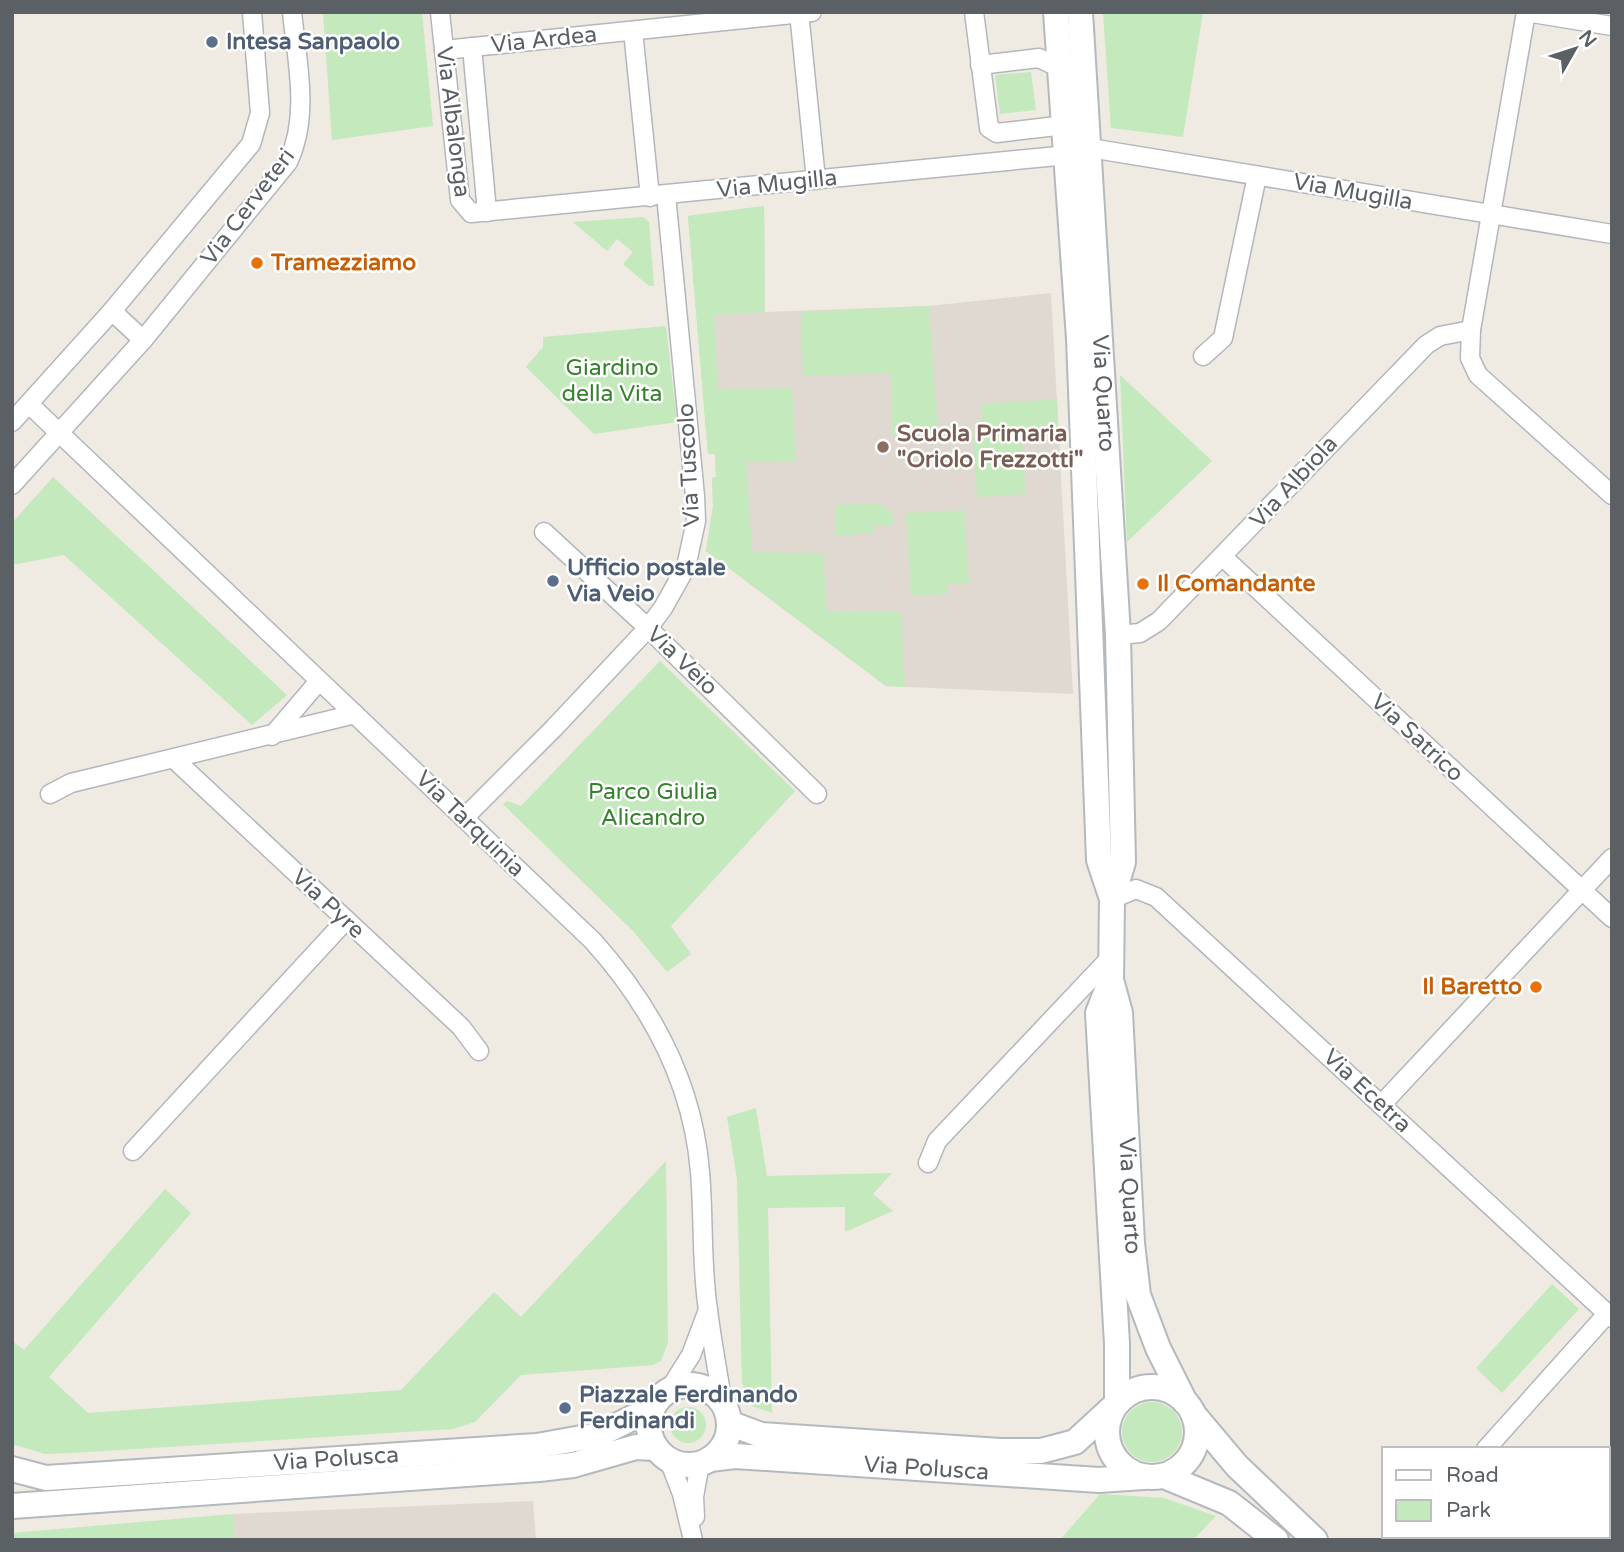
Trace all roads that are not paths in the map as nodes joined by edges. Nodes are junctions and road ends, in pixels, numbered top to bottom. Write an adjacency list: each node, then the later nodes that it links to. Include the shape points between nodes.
1 (251, 12): 23 (street, Via Cerveteri, via 260,113 251,144)
2 (292, 12): 25 (street, Via Cerveteri, via 301,121 298,141 271,184)
3 (440, 12): 12 (street, Via Albalonga)
4 (974, 12): 13 (street)
5 (1056, 12): 14 (street, Via Quarto)
6 (1080, 12): 16 (street, Via Quarto)
7 (1526, 12): 9 (street); 21 (street)
8 (803, 13): 10 (street, Via Ardea); 18 (street)
9 (1612, 26)
10 (633, 31): 11 (street, Via Ardea); 19 (street, Via Tuscolo)
11 (472, 47): 12 (street, Via Ardea); 20 (street, Via Albalonga)
12 (444, 50): 20 (street, Via Albalonga, via 460,200 471,213)
13 (980, 65): 14 (street, via 1039,58); 15 (street, via 986,123 992,132)
14 (1060, 68): 15 (street, Via Quarto)
15 (1065, 125): 16 (street, Via Quarto)
16 (1079, 152): 17 (street, Via Mugilla); 18 (street, Via Mugilla); 35 (street, Via Quarto); 36 (street, Via Quarto)
17 (1257, 176): 21 (street, Via Mugilla); 26 (street, via 1223,338)
18 (816, 180): 19 (street, Via Mugilla)
19 (658, 196): 20 (street, Via Mugilla); 34 (street, Via Tuscolo, via 696,521 686,567)
20 (487, 212)
21 (1492, 215): 22 (street, Via Mugilla); 24 (street)
22 (1612, 234)
23 (112, 311): 25 (street); 27 (street, Via Cerveteri)
24 (1471, 330): 31 (street, via 1473,369); 33 (street, Via Albiola, via 1440,336 1419,351)
25 (143, 340): 29 (street, Via Cerveteri)
26 (1203, 356)
27 (29, 404): 28 (street, Via Cerveteri); 29 (street)
28 (12, 422)
29 (60, 432): 30 (street, Via Cerveteri); 37 (street, Via Tarquinia)
30 (12, 485)
31 (1612, 495)
32 (544, 532): 34 (street, Via Veio)
33 (1223, 557): 36 (street, Via Albiola, via 1150,629); 45 (street, Via Satrico)
34 (648, 628): 42 (street, Via Veio); 43 (street, Via Tuscolo)
35 (1091, 635): 36 (street); 46 (street, Via Quarto, via 1099,860)
36 (1118, 635): 46 (street, Via Quarto, via 1123,862)
37 (319, 681): 38 (street, Via Tarquinia); 39 (street)
38 (355, 714): 39 (street); 43 (street, Via Tarquinia)
39 (272, 736): 40 (street)
40 (174, 759): 41 (street, via 71,783); 48 (street, Via Pyre)
41 (50, 794)
42 (817, 794)
43 (464, 818): 54 (street, Via Tarquinia, via 593,941 658,1027 684,1088 696,1136)
44 (1612, 858): 45 (street)
45 (1581, 890): 47 (street, Via Satrico); 51 (street)
46 (1112, 899): 49 (street, Via Quarto); 51 (street, Via Ecetra, via 1136,889 1156,897)
47 (1612, 918)
48 (346, 920): 50 (street, Via Pyre, via 461,1027); 52 (street)
49 (1112, 968): 53 (street, via 937,1141); 57 (street, Via Quarto, via 1098,1013 1117,1354); 58 (street, Via Quarto, via 1120,1013 1138,1295 1158,1348)
50 (479, 1051)
51 (1381, 1105): 55 (street, Via Ecetra)
52 (133, 1151)
53 (928, 1163)
54 (708, 1310): 56 (street, Via Tarquinia, via 691,1355); 60 (street, Via Tarquinia)
55 (1609, 1316): 61 (street)
56 (669, 1390): 59 (street, Via Polusca); 60 (street, Via Polusca, via 693,1385 715,1395)
57 (1115, 1405): 58 (street, via 1129,1392 1159,1387 1173,1392); 60 (street, Via Polusca, via 1074,1442 1041,1451 761,1435); 65 (street, via 1106,1435 1110,1450 1129,1472)
58 (1189, 1407): 65 (street, via 1196,1424 1194,1450 1177,1470); 69 (street, via 1222,1449)
59 (652, 1408): 62 (street, via 650,1435); 64 (street, Via Polusca, via 598,1435 537,1446 46,1478)
60 (726, 1414): 63 (street, via 724,1443)
61 (1488, 1447)
62 (662, 1454): 63 (street, Via Polusca, via 690,1465); 66 (street, Via Polusca, via 636,1447 573,1465 539,1469); 67 (street, via 682,1494)
63 (705, 1461): 65 (street, Via Polusca, via 735,1456 1099,1480); 67 (street)
64 (12, 1469)
65 (1153, 1476): 68 (street, Via Polusca, via 1229,1503)
66 (12, 1506)
67 (692, 1537)
68 (1276, 1540)
69 (1315, 1540)

